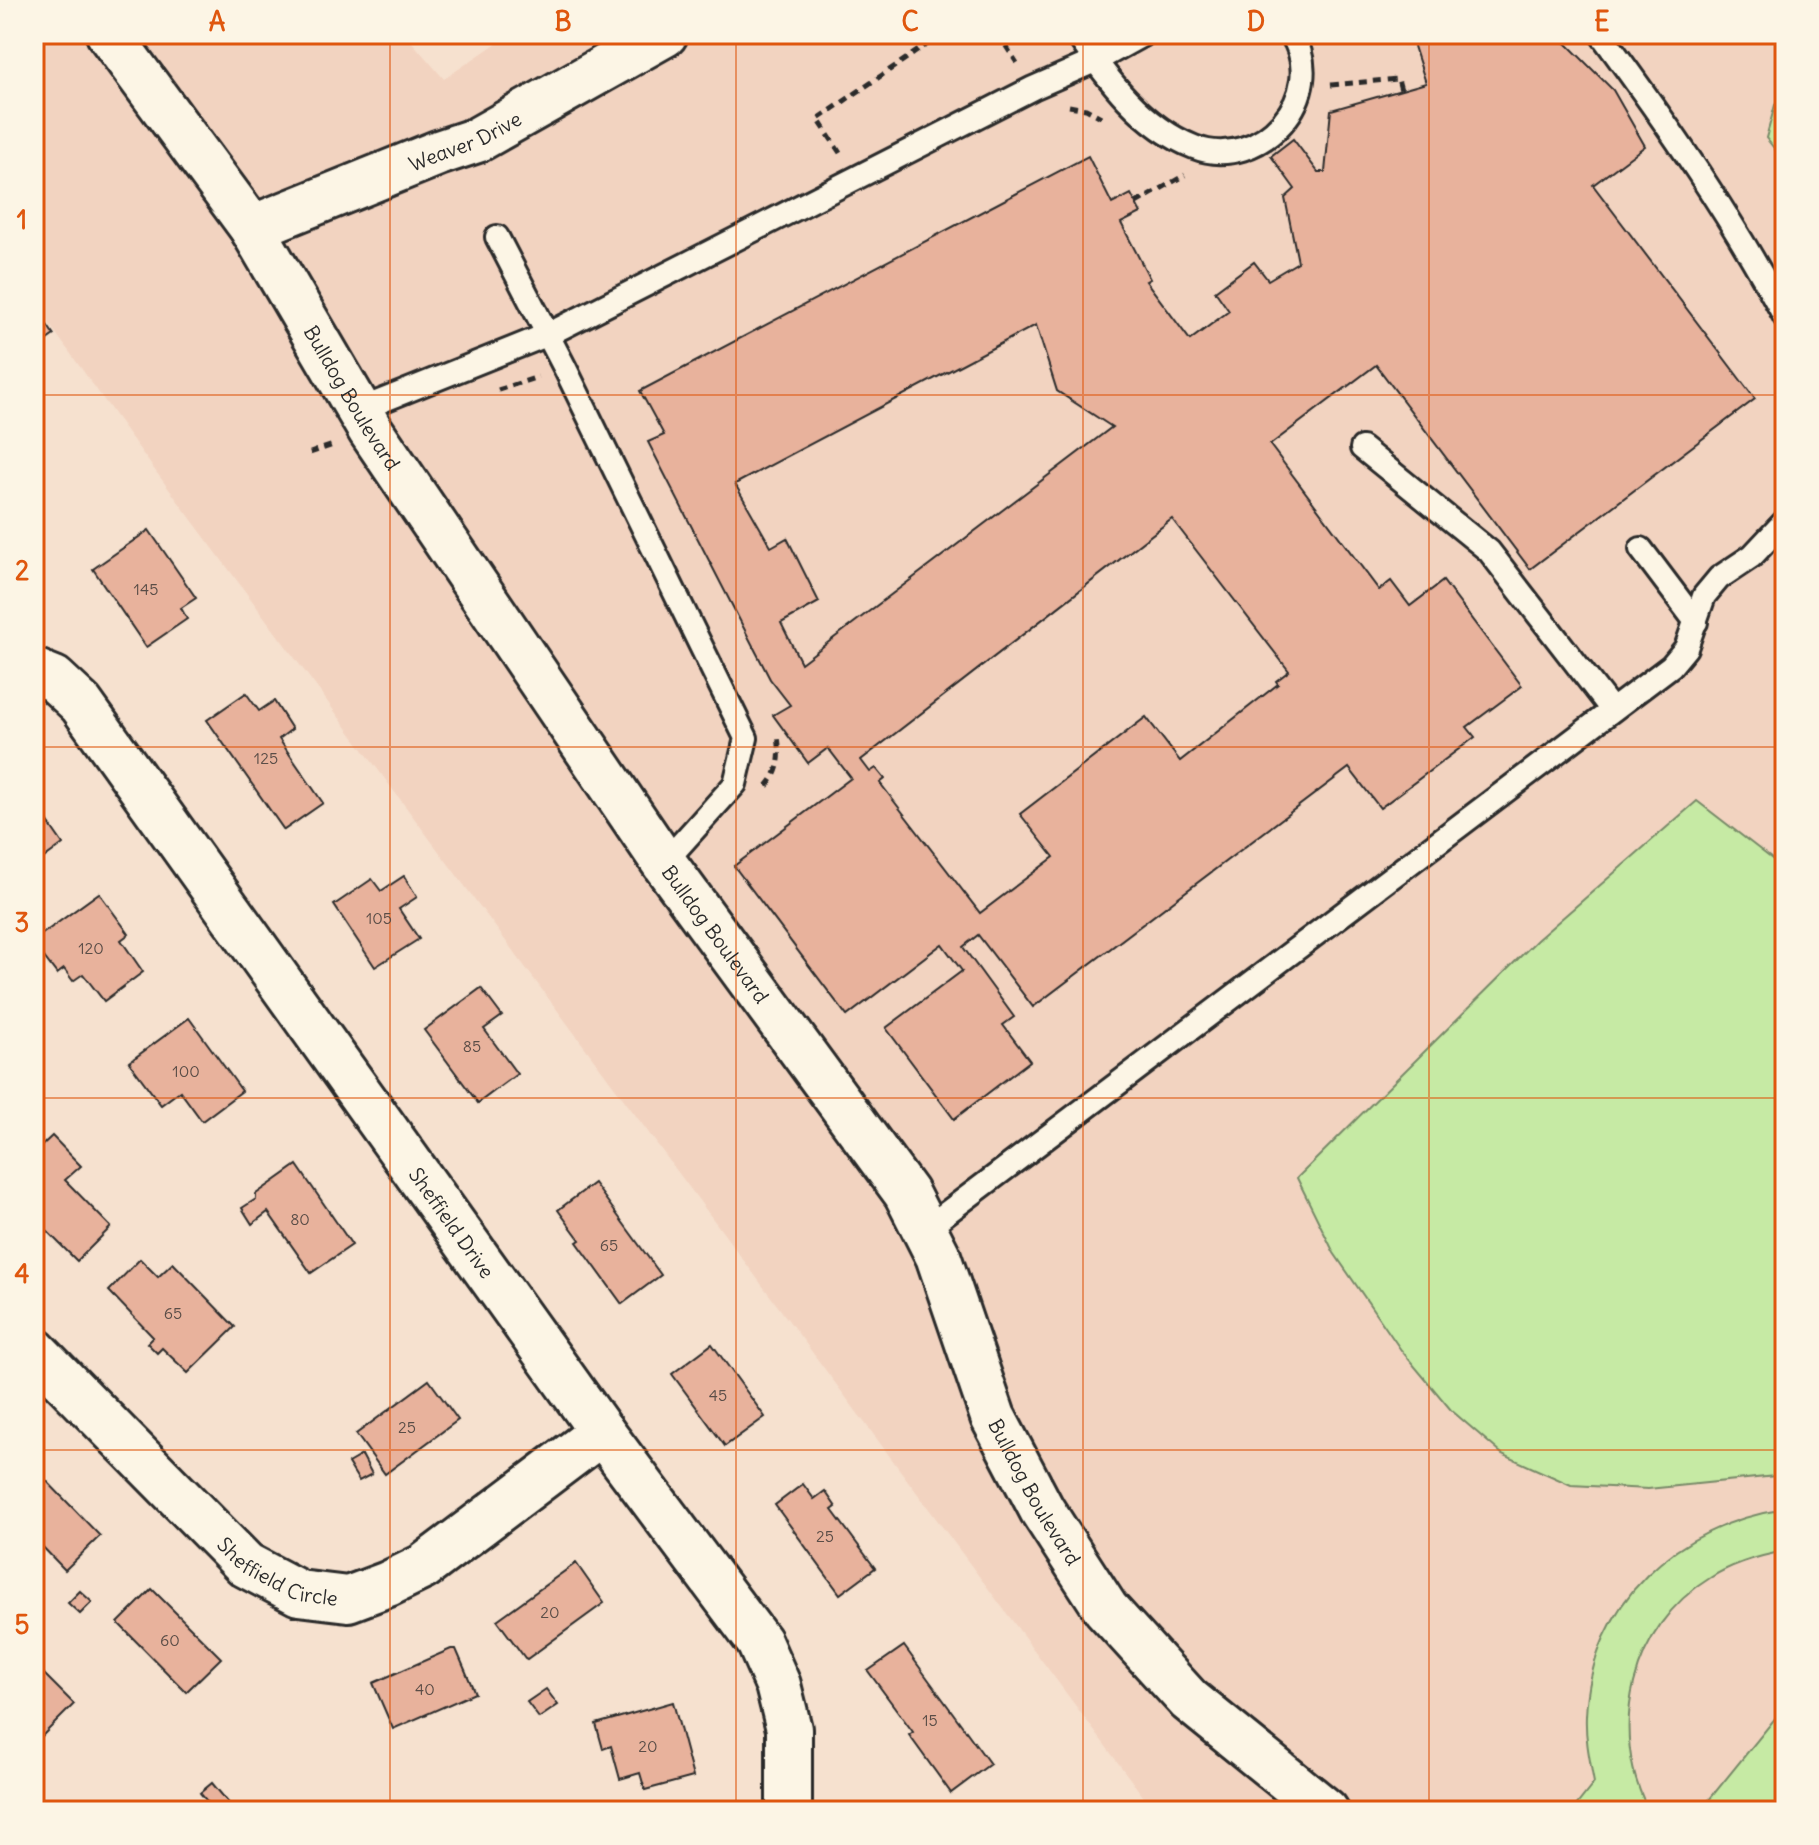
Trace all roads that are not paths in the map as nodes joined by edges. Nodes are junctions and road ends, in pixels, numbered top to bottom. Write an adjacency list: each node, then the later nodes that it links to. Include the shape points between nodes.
1 (109, 34): 8 (street, Bulldog Boulevard)
2 (665, 34): 8 (street, Weaver Drive, via 477,140)
3 (1077, 34): 7 (lane)
4 (1144, 34): 7 (lane)
5 (1291, 34): 7 (lane, via 1303,61 1297,102 1268,138 1224,152 1195,147 1165,130 1132,105)
6 (1601, 34): 10 (lane, via 1682,144)
7 (1095, 61): 11 (lane)
8 (252, 228): 12 (street, Bulldog Boulevard)
9 (497, 237): 11 (lane)
10 (1785, 317)
11 (549, 334): 12 (lane); 19 (lane, via 746,738 735,784)
12 (359, 410): 19 (street, Bulldog Boulevard)
13 (1362, 448): 18 (lane, via 1489,551)
14 (1785, 521): 16 (lane, via 1752,556 1719,578 1704,596)
15 (1641, 549): 16 (lane)
16 (1696, 622): 18 (lane, via 1686,648 1671,666)
17 (34, 671): 22 (street, Sheffield Drive, via 54,679 81,704)
18 (1612, 710): 20 (lane)
19 (664, 863): 20 (street, Bulldog Boulevard, via 906,1193)
20 (924, 1230): 24 (street, Bulldog Boulevard, via 938,1256 993,1417 1042,1510 1106,1609 1189,1700)
21 (34, 1350): 22 (street, Sheffield Circle, via 246,1565 299,1593 348,1599 423,1567)
22 (602, 1432): 23 (street, Sheffield Drive, via 759,1642 789,1729)
23 (789, 1811)
24 (1326, 1811)

